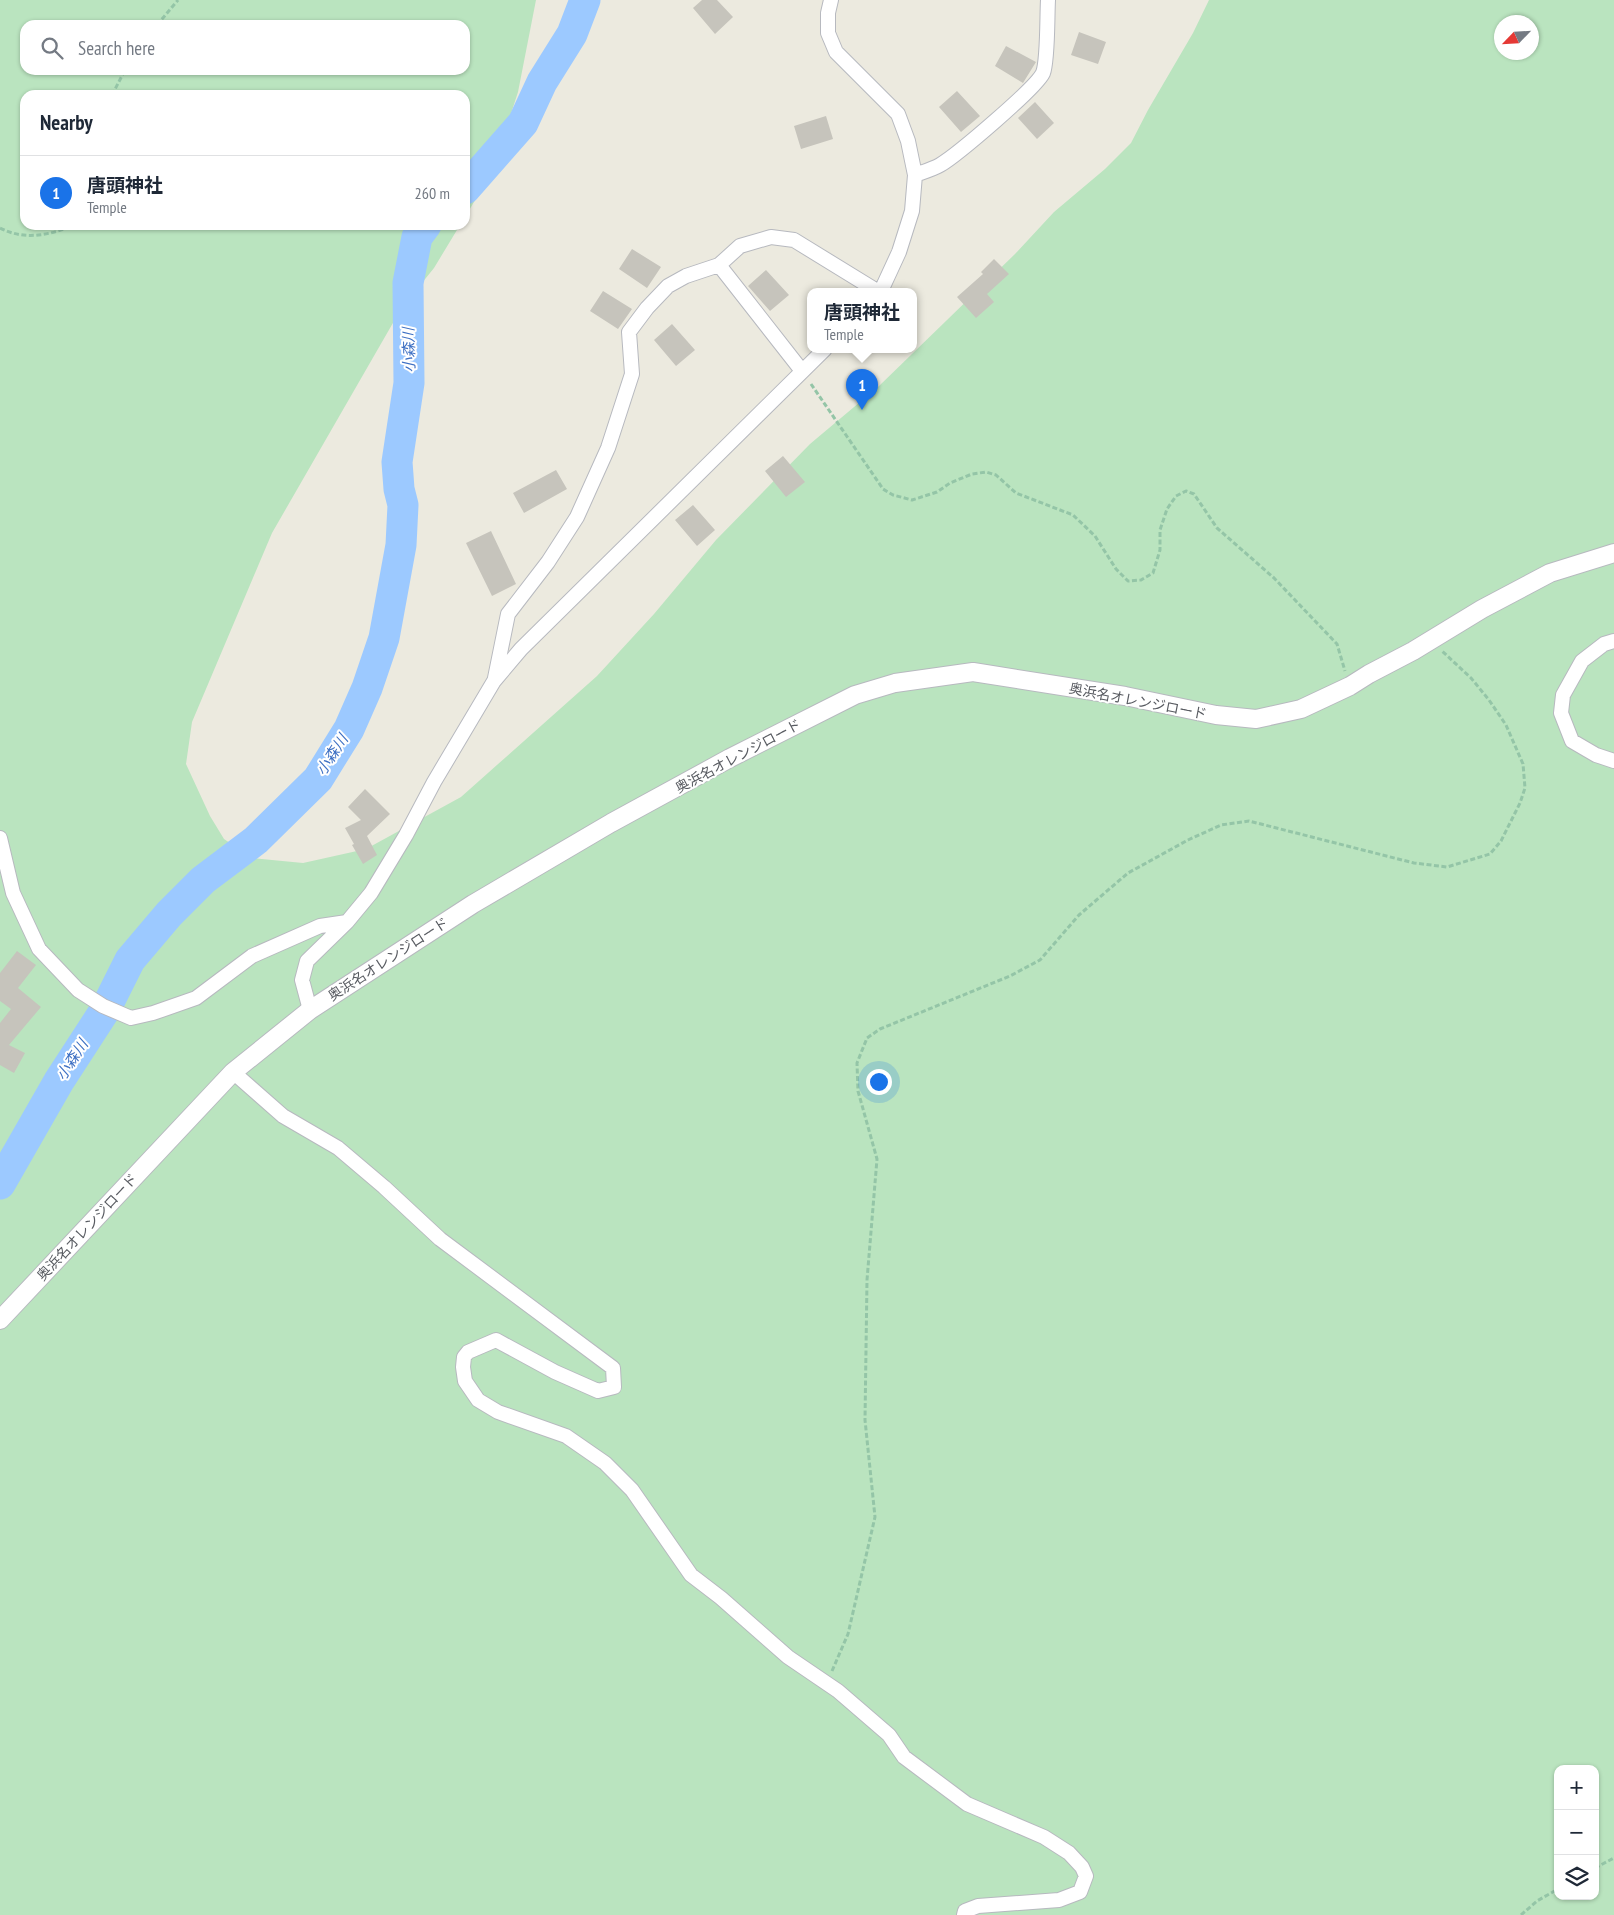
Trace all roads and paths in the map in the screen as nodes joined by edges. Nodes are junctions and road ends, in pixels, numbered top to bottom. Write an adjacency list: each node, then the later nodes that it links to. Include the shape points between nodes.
1 (178, 0): 4 (path)
2 (831, 0): 7 (street, via 828,33 836,52 898,114)
3 (1048, 0): 7 (street, via 1042,74 975,137 940,165)
4 (161, 20)
5 (122, 75): 6 (path)
6 (115, 90)
7 (916, 176): 12 (street, via 912,212)
8 (0, 228): 9 (path, via 24,237)
9 (62, 230)
10 (719, 265): 11 (street, via 740,246 754,241 771,237 794,240); 14 (street); 18 (street, via 668,286 629,332 632,374 608,448 577,517 508,614)
11 (872, 288)
12 (882, 288)
13 (821, 353): 14 (street)
14 (802, 371): 18 (street, via 521,649); 19 (path, via 883,489 912,500 937,492 972,474 996,474 1016,493 1073,516 1095,536 1116,569 1128,581 1141,580 1153,573 1167,510 1176,496 1186,491 1194,494 1217,528 1274,578 1337,644)
15 (1614, 553): 16 (street, 奥浜名オレンジロード, via 1550,573)
16 (1430, 640): 19 (street, 奥浜名オレンジロード); 26 (path, via 1471,678 1489,700 1506,725 1523,764 1525,788 1520,803 1501,841 1490,854 1448,867 1414,863 1249,821 1221,825 1128,873 1079,916 1040,960 1010,976 880,1029 867,1038 856,1063 858,1091 877,1159 867,1280 865,1420 875,1517 848,1634)
17 (1614, 640): 20 (street, via 1582,661 1563,695 1561,713 1572,742)
18 (494, 681): 22 (street, via 371,893)
19 (1350, 686): 23 (street, 奥浜名オレンジロード, via 1301,709 1256,719 1216,715 1125,696 974,672 895,683 863,693 730,758 611,823 473,904)
20 (1614, 761)
21 (0, 838): 22 (street, via 13,893 40,949 78,990 131,1018 196,998 252,956 320,926)
22 (347, 922): 23 (street, via 307,961 302,980)
23 (310, 1010): 24 (street, 奥浜名オレンジロード)
24 (233, 1072): 25 (street, 奥浜名オレンジロード); 26 (street, via 283,1116 338,1148 440,1239 613,1368 614,1387 598,1391 496,1340 468,1352 463,1368 465,1381 478,1400 498,1412 566,1436 605,1462 632,1490 691,1575 788,1657)
25 (0, 1320)
26 (828, 1683): 30 (street, via 889,1734 904,1757 967,1804 1044,1837 1069,1853 1086,1876 1080,1892 1059,1900 978,1906 965,1911)
27 (1614, 1858): 28 (path)
28 (1599, 1866)
29 (1554, 1891): 31 (path)
30 (964, 1915)
31 (1521, 1915)

